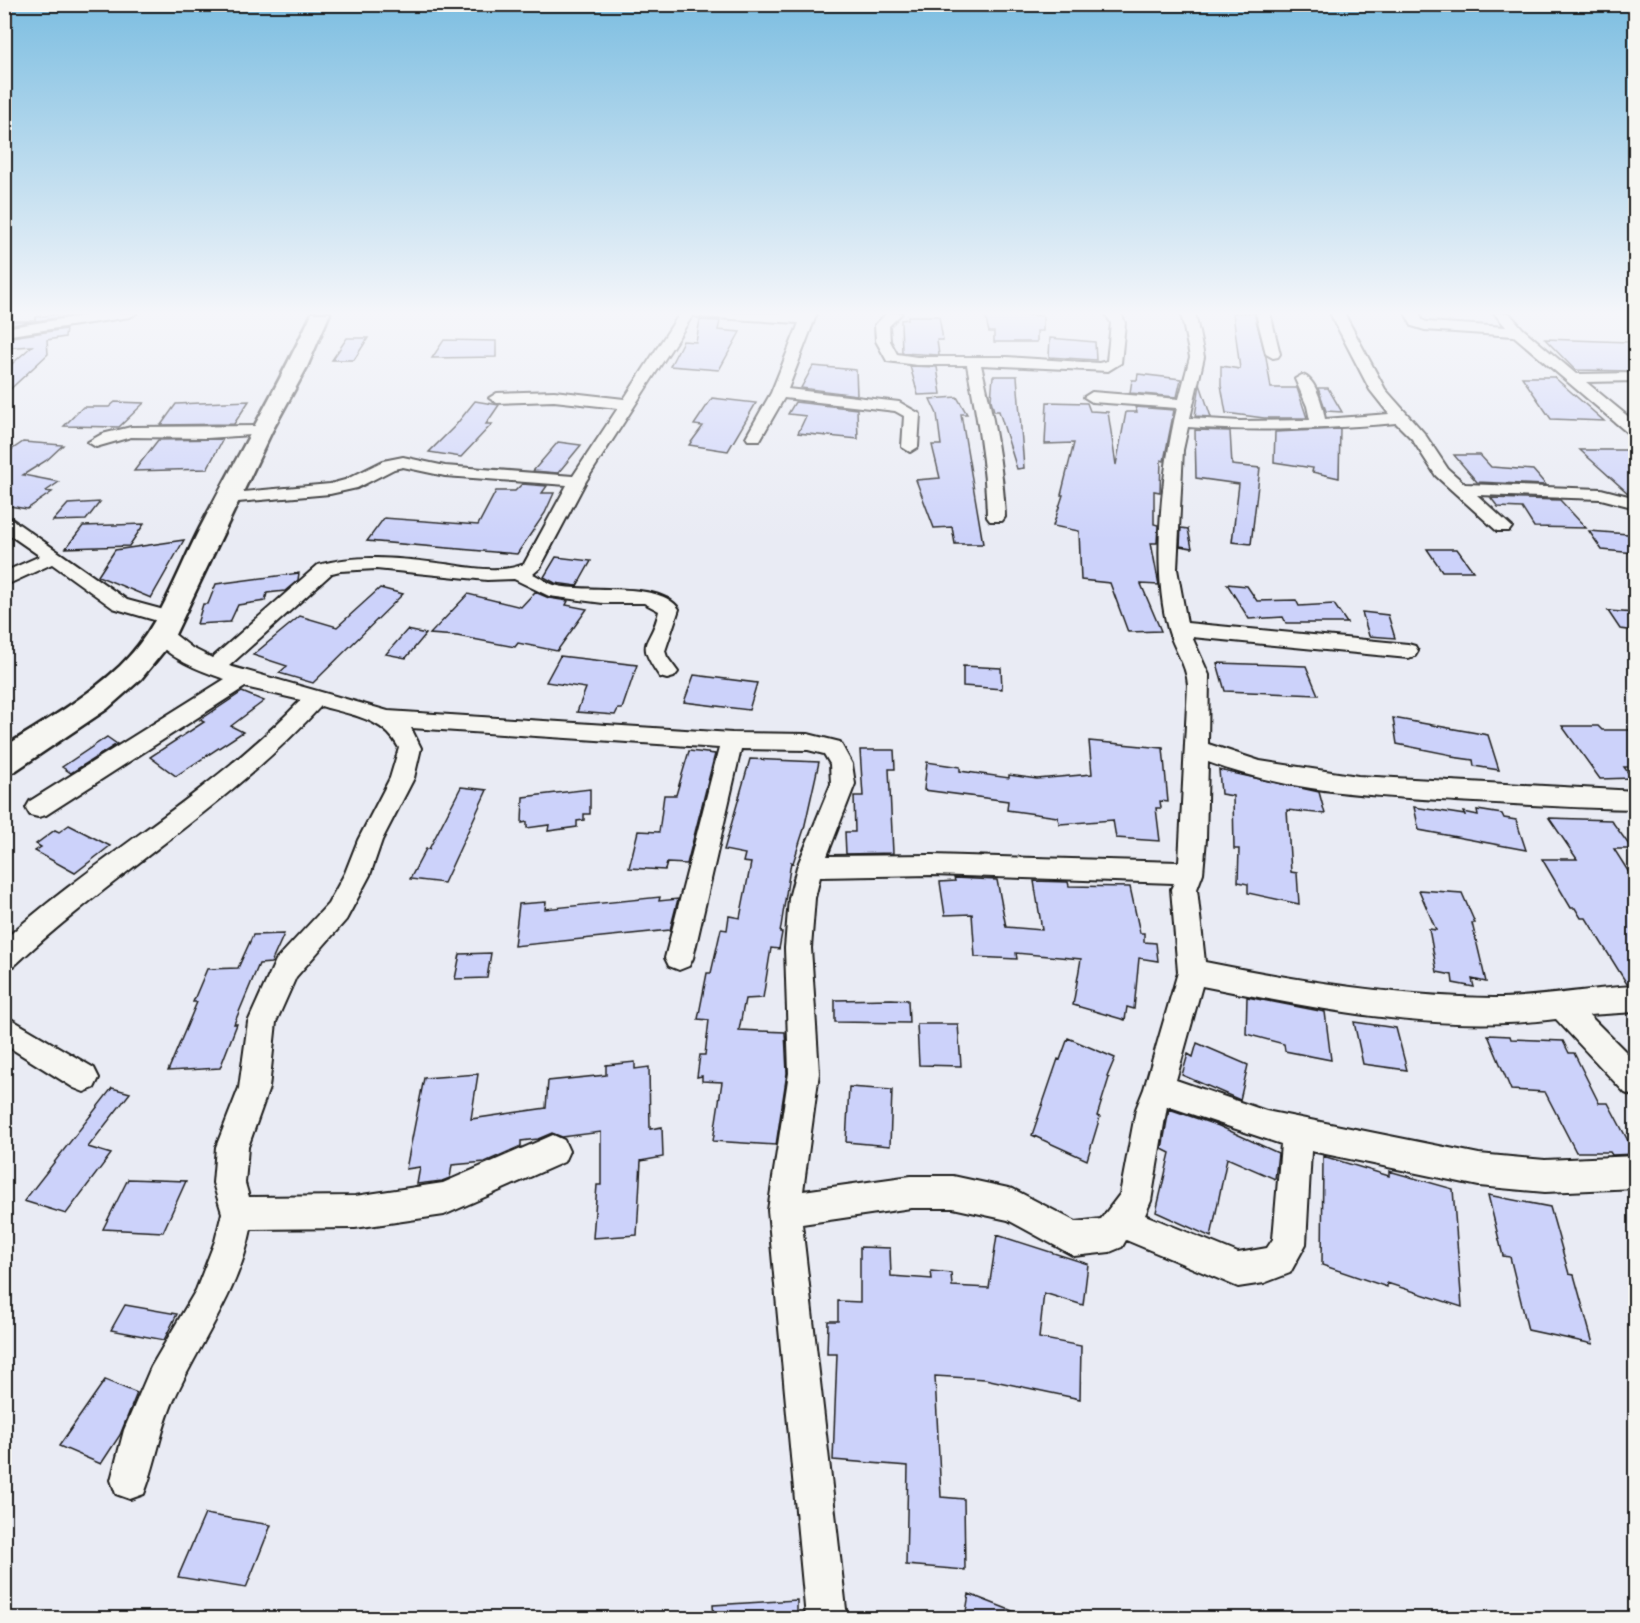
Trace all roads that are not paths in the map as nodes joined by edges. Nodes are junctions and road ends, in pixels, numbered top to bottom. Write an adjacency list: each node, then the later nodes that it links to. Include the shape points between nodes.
1 (285, 389): 16 (main road)
2 (638, 389): 12 (street)
3 (781, 389): 9 (street)
4 (979, 389): 25 (street, via 995,485)
5 (1190, 389): 13 (street)
6 (1307, 389): 15 (street)
7 (1377, 389): 14 (street)
8 (1585, 389): 17 (street)
9 (779, 393): 18 (street); 20 (street, via 899,407 912,414)
10 (1092, 397): 13 (street)
11 (497, 398): 12 (street, via 554,396)
12 (628, 404): 21 (street)
13 (1184, 413): 15 (street, via 1240,426); 32 (street, via 1175,450 1168,568)
14 (1400, 418): 15 (street); 22 (street)
15 (1318, 424)
16 (261, 430): 19 (street, via 128,432); 23 (main road)
17 (1635, 431)
18 (754, 437)
19 (96, 442)
20 (910, 447)
21 (578, 481): 23 (street, via 445,471 404,462 330,489); 29 (street, via 531,568)
22 (1460, 489): 24 (street, via 1582,492); 27 (street)
23 (227, 498): 31 (main road)
24 (1635, 503)
25 (996, 517)
26 (6, 525): 28 (street)
27 (1503, 527)
28 (52, 557): 30 (street); 31 (street, via 120,604)
29 (519, 574): 34 (street, via 370,563 335,565 325,569); 35 (street, via 549,590 603,597 646,597 662,603 669,609 668,620 655,655)
30 (4, 580)
31 (165, 626): 34 (street, via 185,653); 41 (main road, via 131,672 96,702)
32 (1178, 628): 33 (street); 40 (street, via 1197,675)
33 (1408, 651)
34 (214, 668): 36 (street)
35 (667, 672)
36 (243, 678): 37 (street); 43 (street)
37 (315, 699): 38 (street); 46 (street, via 266,750 92,880)
38 (388, 719): 39 (street); 59 (street, via 410,748 399,786 337,912 286,969 262,1022 254,1088 232,1147 229,1183)
39 (732, 741): 44 (street, via 808,742 832,748 841,764 843,784); 47 (street)
40 (1196, 747): 42 (street, via 1232,763 1304,780 1377,788); 45 (street)
41 (4, 763)
42 (1635, 800)
43 (38, 808)
44 (810, 867): 45 (street, via 932,865); 58 (street, via 802,898 798,948 804,1073)
45 (1190, 873): 48 (street, via 1184,889)
46 (4, 958)
47 (679, 958)
48 (1192, 972): 50 (street, via 1391,1005 1526,1011); 54 (street)
49 (1635, 999): 50 (street)
50 (1562, 1005): 53 (street)
51 (4, 1028): 52 (street)
52 (84, 1078)
53 (1635, 1083)
54 (1159, 1089): 55 (street, via 1266,1126); 60 (street, via 1151,1109 1135,1201)
55 (1297, 1132): 57 (street, via 1479,1170 1545,1176); 60 (street, via 1289,1244 1278,1261 1238,1270)
56 (553, 1151): 59 (street, via 444,1199 355,1212)
57 (1635, 1172)
58 (784, 1210): 60 (street, via 910,1192 953,1192 1013,1205 1074,1239 1110,1235); 62 (street)
59 (238, 1213): 61 (street, via 232,1241 209,1301 164,1380 143,1430)
60 (1120, 1221)
61 (130, 1480)
62 (827, 1618)

